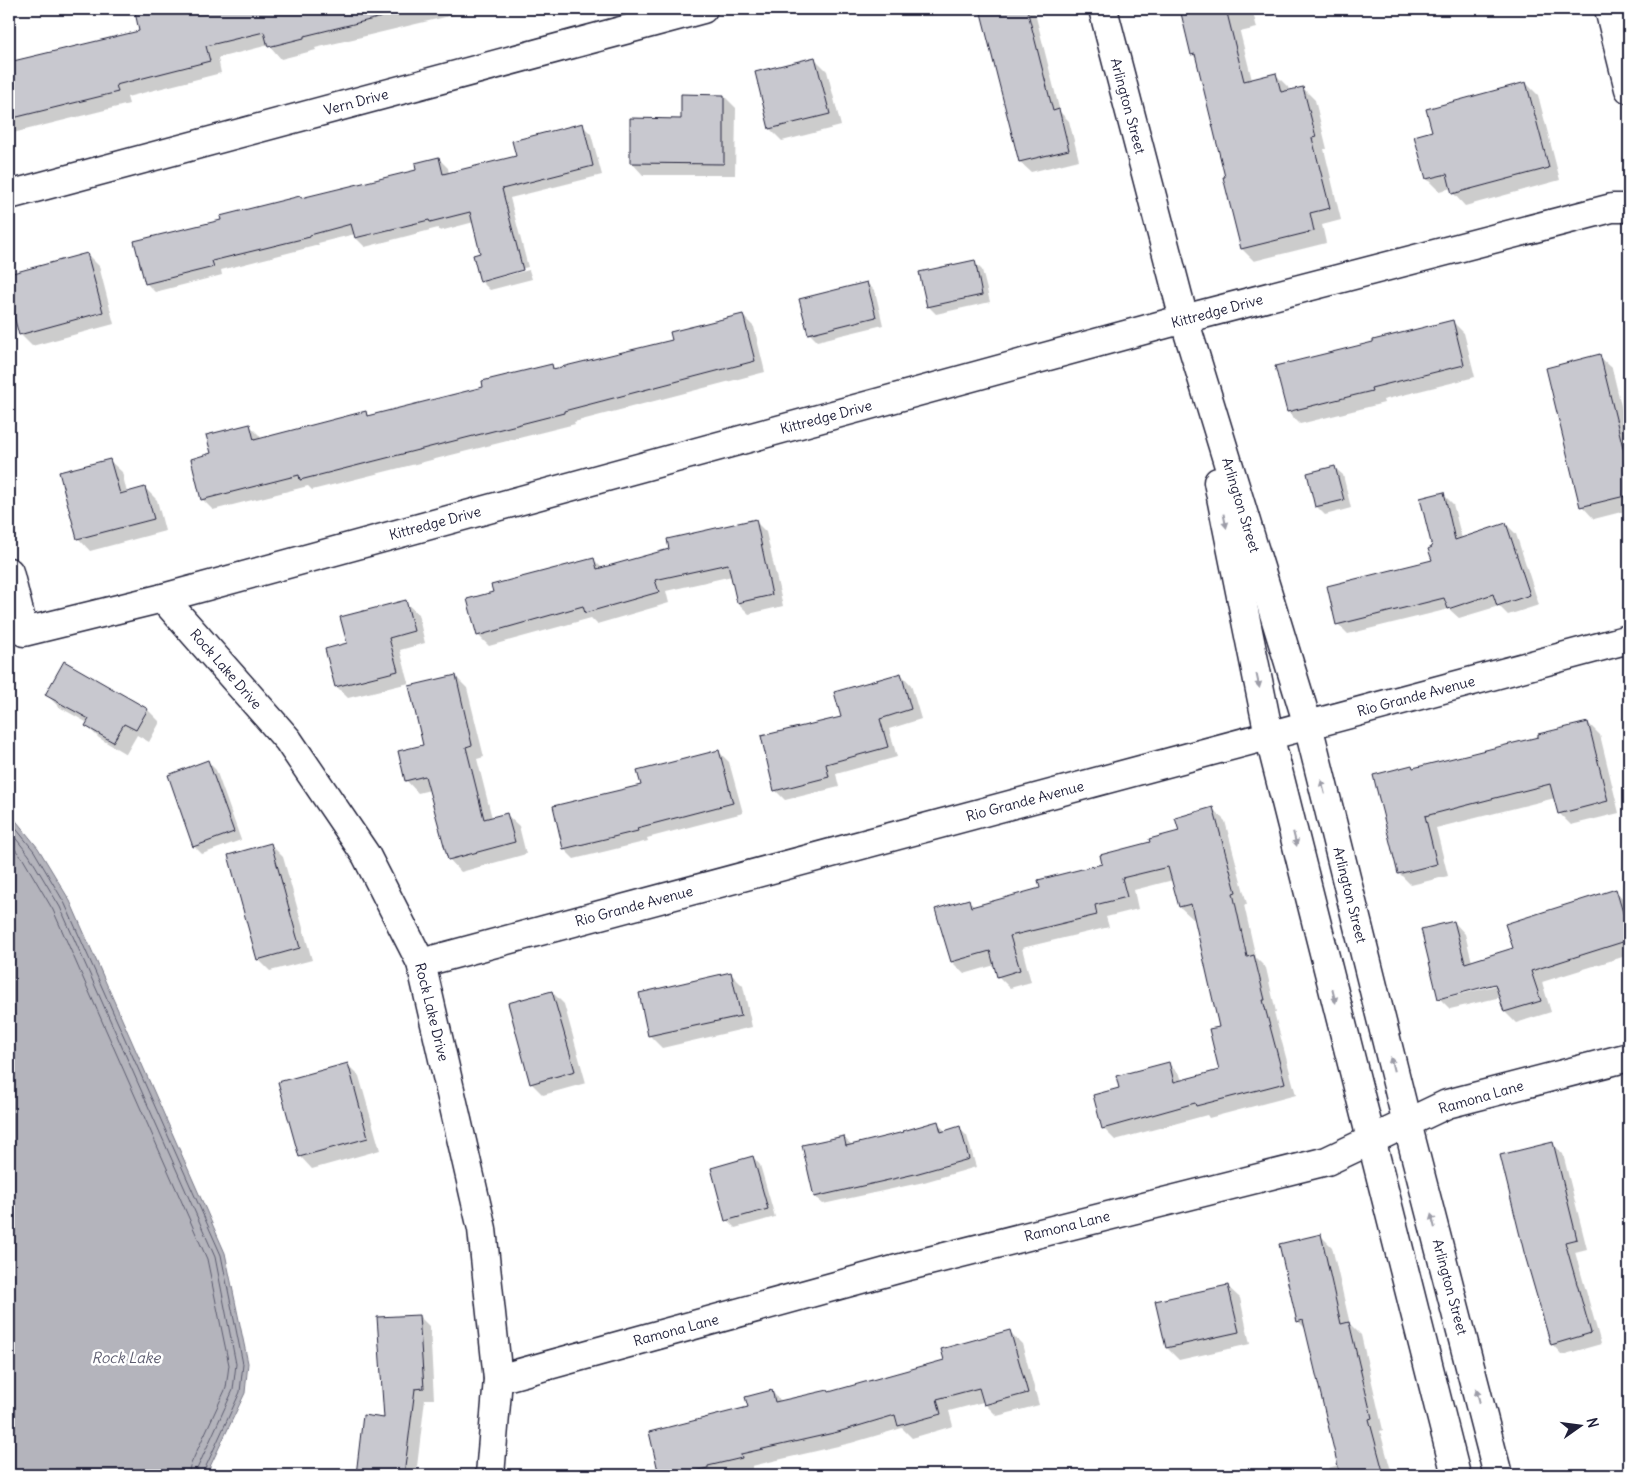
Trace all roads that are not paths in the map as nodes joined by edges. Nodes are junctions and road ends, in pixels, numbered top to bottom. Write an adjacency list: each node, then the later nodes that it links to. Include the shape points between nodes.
1 (703, 9): 5 (main road, Vern Drive)
2 (1103, 9): 7 (main road, Arlington Street)
3 (1610, 9): 4 (main road)
4 (1629, 89)
5 (9, 195)
6 (1629, 208): 7 (main road, Kittredge Drive, via 1612,208)
7 (1184, 319): 9 (main road, Kittredge Drive); 11 (main road, Arlington Street); 12 (main road, Arlington Street, one-way to 12)
8 (9, 572): 9 (main road, Kittredge Drive, via 24,632)
9 (163, 598): 13 (main road, Rock Lake Drive, via 288,740 366,855)
10 (1629, 639): 11 (main road, Rio Grande Avenue)
11 (1308, 725): 12 (main road, Rio Grande Avenue); 15 (main road, Arlington Street, one-way to 11)
12 (1269, 735): 13 (main road, Rio Grande Avenue); 16 (main road, Arlington Street, one-way to 16)
13 (422, 963): 17 (main road, Rock Lake Drive, via 482,1229)
14 (1629, 1057): 15 (main road, Ramona Lane, via 1447,1104)
15 (1407, 1123): 16 (main road, Ramona Lane); 20 (main road, Arlington Street, one-way to 15)
16 (1370, 1140): 17 (main road, Ramona Lane, via 1327,1162 901,1268); 19 (main road, Arlington Street)
17 (498, 1379): 18 (main road, Rock Lake Drive)
18 (490, 1475)
19 (1456, 1475)
20 (1498, 1475)

